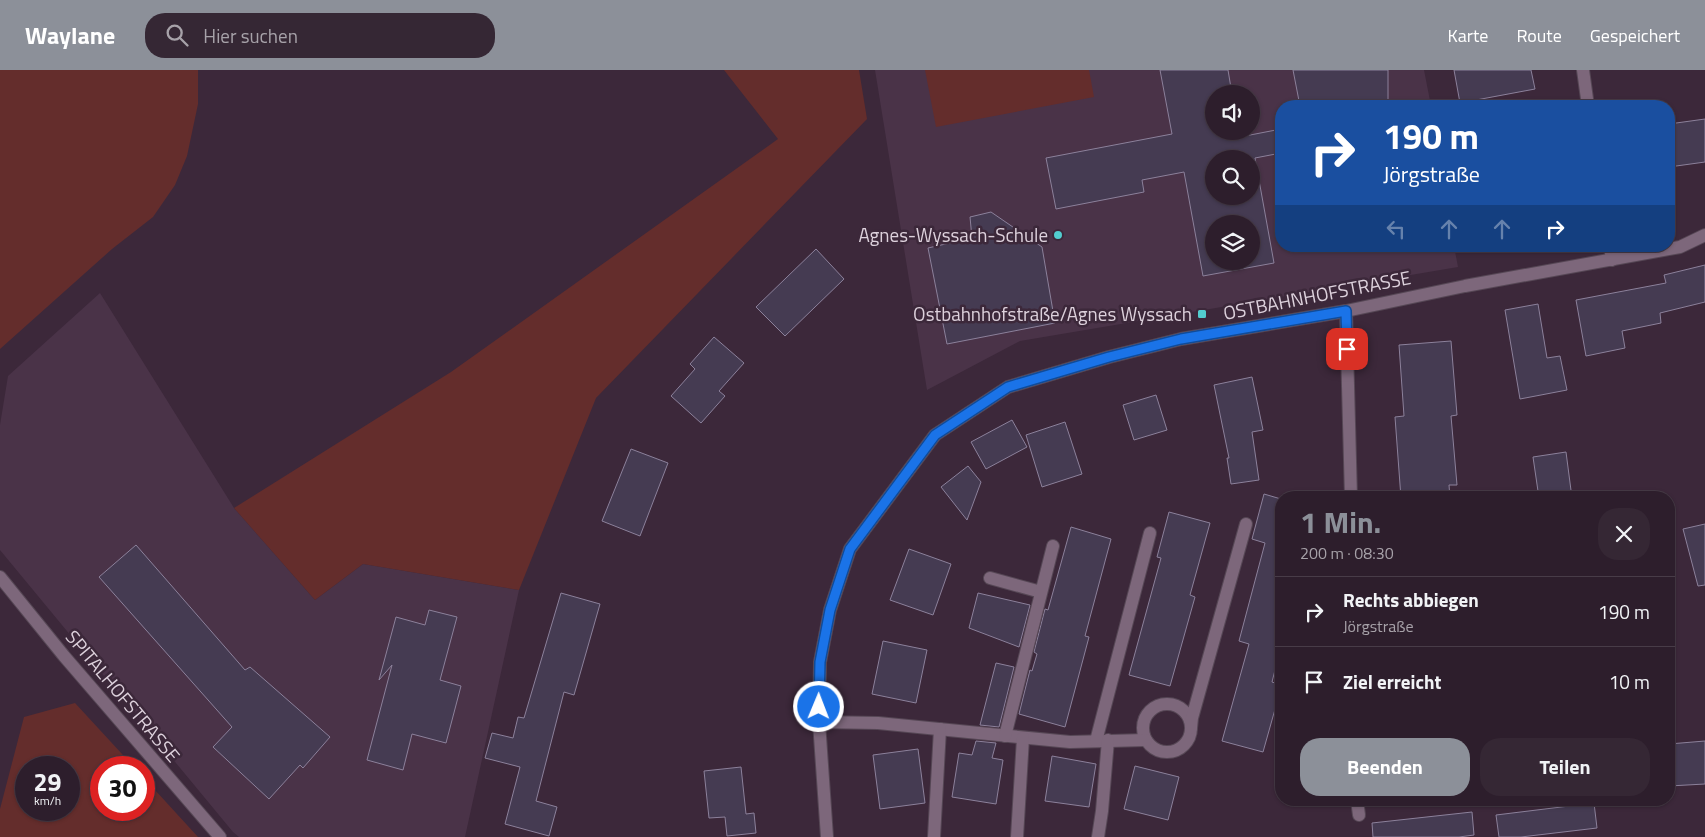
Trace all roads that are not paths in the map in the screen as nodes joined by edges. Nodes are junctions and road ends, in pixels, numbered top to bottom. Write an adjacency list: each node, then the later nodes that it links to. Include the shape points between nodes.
1 (1584, 70): 2 (street)
2 (1587, 100)
3 (1705, 235): 4 (street, OSTBAHNHOFSTRASSE)
4 (1675, 248)
5 (1611, 252): 7 (street)
6 (1654, 252): 7 (street, OSTBAHNHOFSTRASSE)
7 (1612, 260): 8 (street, OSTBAHNHOFSTRASSE)
8 (1346, 311): 9 (street); 16 (street, OSTBAHNHOFSTRASSE, via 1181,339 1008,387 935,435 850,549 830,610 820,662)
9 (1351, 491)
10 (1246, 524): 17 (street, via 1192,718)
11 (1150, 533): 22 (street)
12 (1053, 546): 15 (street)
13 (0, 577): 25 (street, SPITALHOFSTRASSE)
14 (990, 578): 15 (street)
15 (1041, 592): 19 (street)
16 (818, 722): 18 (street); 26 (street, OSTBAHNHOFSTRASSE)
17 (1192, 728): 21 (street, via 1186,743 1172,751 1157,750); 21 (street, via 1180,707 1165,703 1150,710 1146,716 1143,724)
18 (940, 729): 19 (street); 27 (street)
19 (1005, 736): 20 (street)
20 (1023, 738): 22 (street); 28 (street)
21 (1146, 740): 22 (street)
22 (1102, 741): 29 (street, via 1102,811)
23 (1358, 806): 24 (street)
24 (1359, 815)
25 (220, 837)
26 (827, 837)
27 (934, 837)
28 (1017, 837)
29 (1098, 837)

